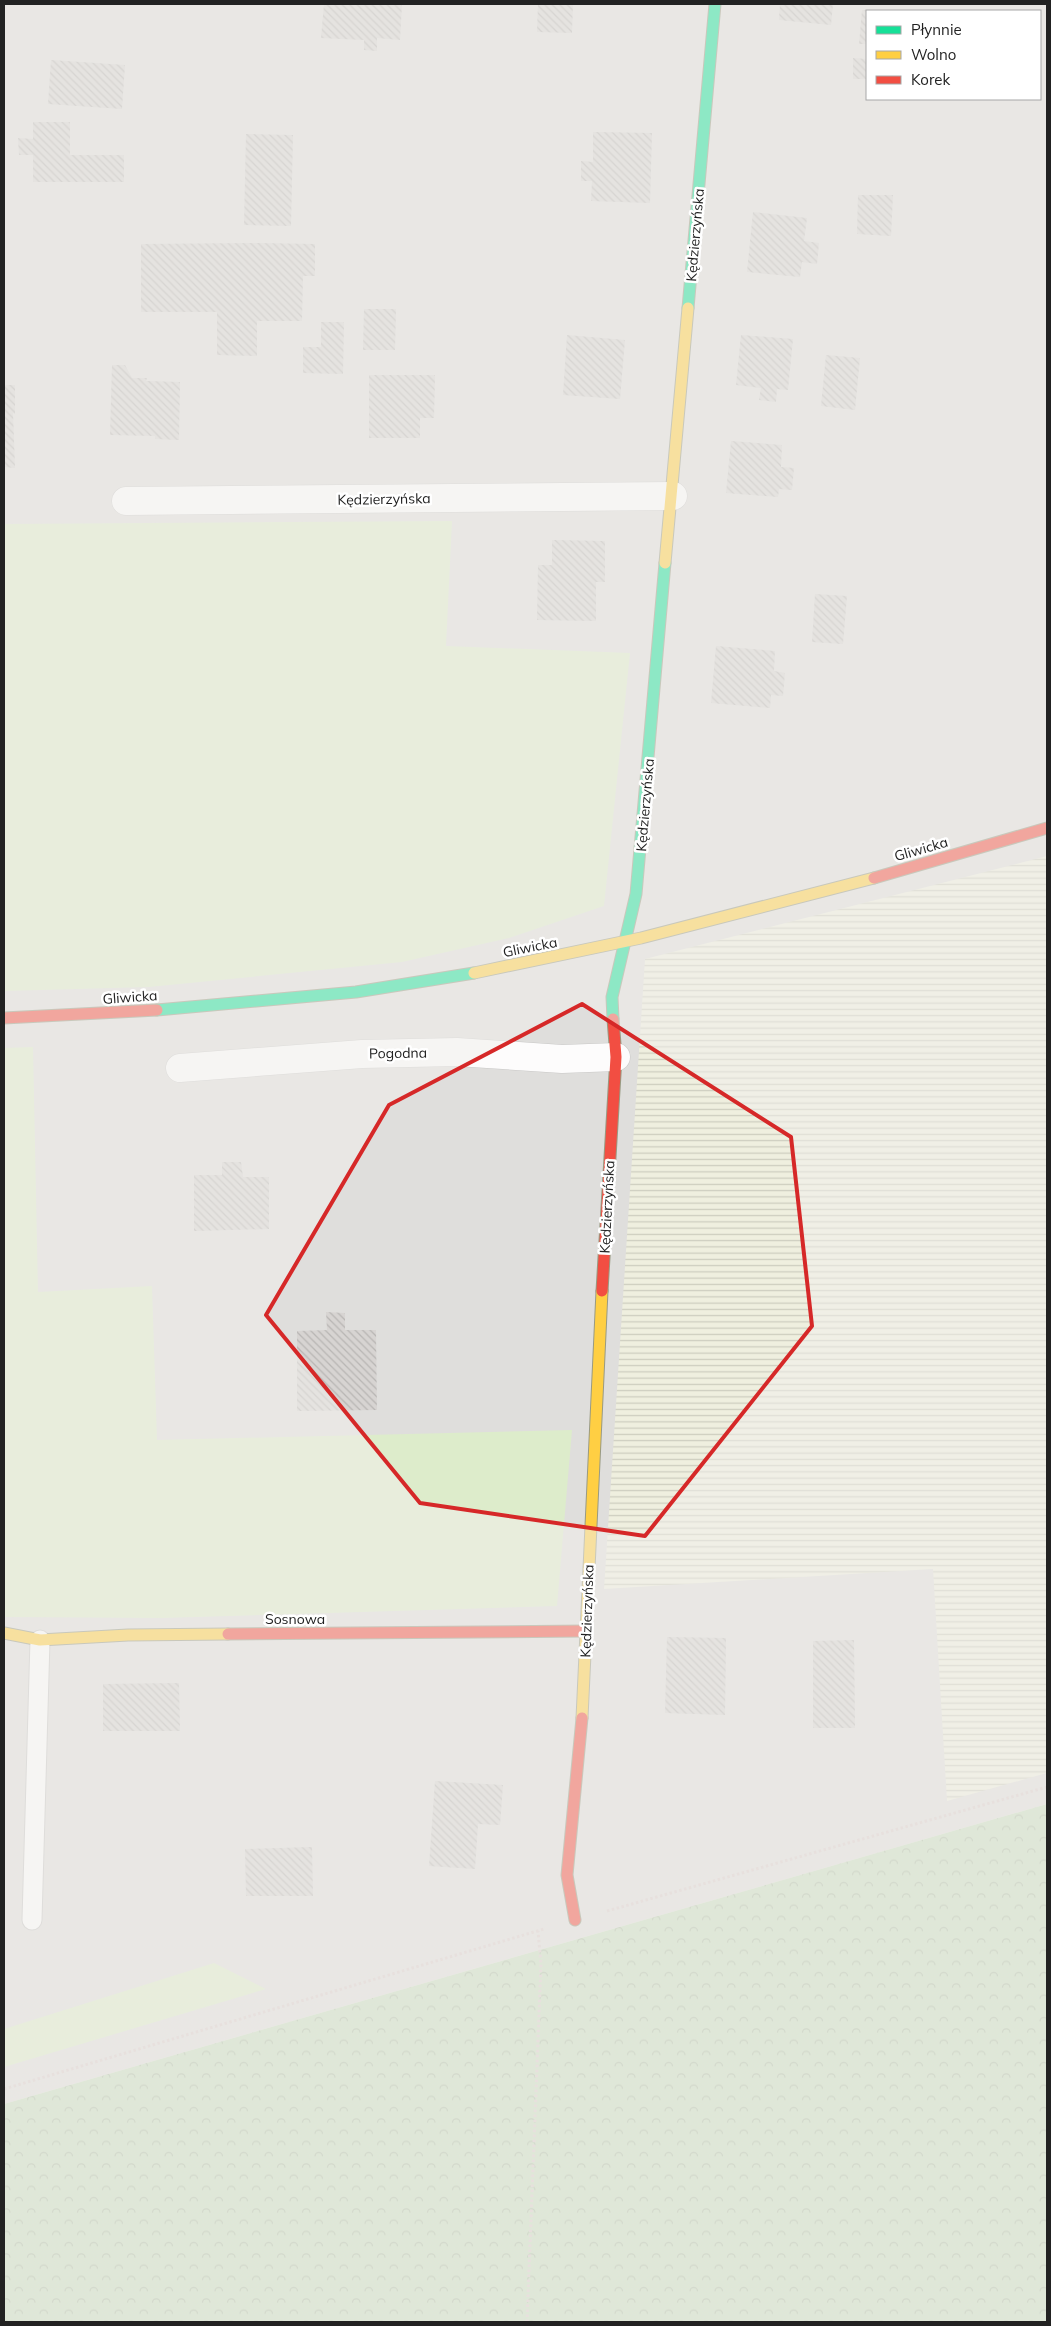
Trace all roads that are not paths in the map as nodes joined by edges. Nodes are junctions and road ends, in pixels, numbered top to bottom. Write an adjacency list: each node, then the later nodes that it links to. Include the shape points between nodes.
1 (715, 4): 2 (street, Kędzierzyńska)
2 (672, 496): 3 (street, Kędzierzyńska); 5 (street, Kędzierzyńska, via 636,894)
3 (126, 501)
4 (1047, 828): 5 (street, Gliwicka)
5 (625, 944): 6 (street, Gliwicka, via 338,995 129,1013); 7 (street, Kędzierzyńska, via 612,996)
6 (4, 1018)
7 (616, 1057): 8 (street, Pogodna, via 562,1059 457,1052 362,1054); 9 (street, Kędzierzyńska)
8 (180, 1068)
9 (586, 1631): 11 (street, Sosnowa, via 128,1635); 13 (street, Kędzierzyńska, via 581,1741 567,1875)
10 (4, 1633): 11 (street, Sosnowa)
11 (40, 1640): 12 (lane)
12 (32, 1920)
13 (575, 1920)

